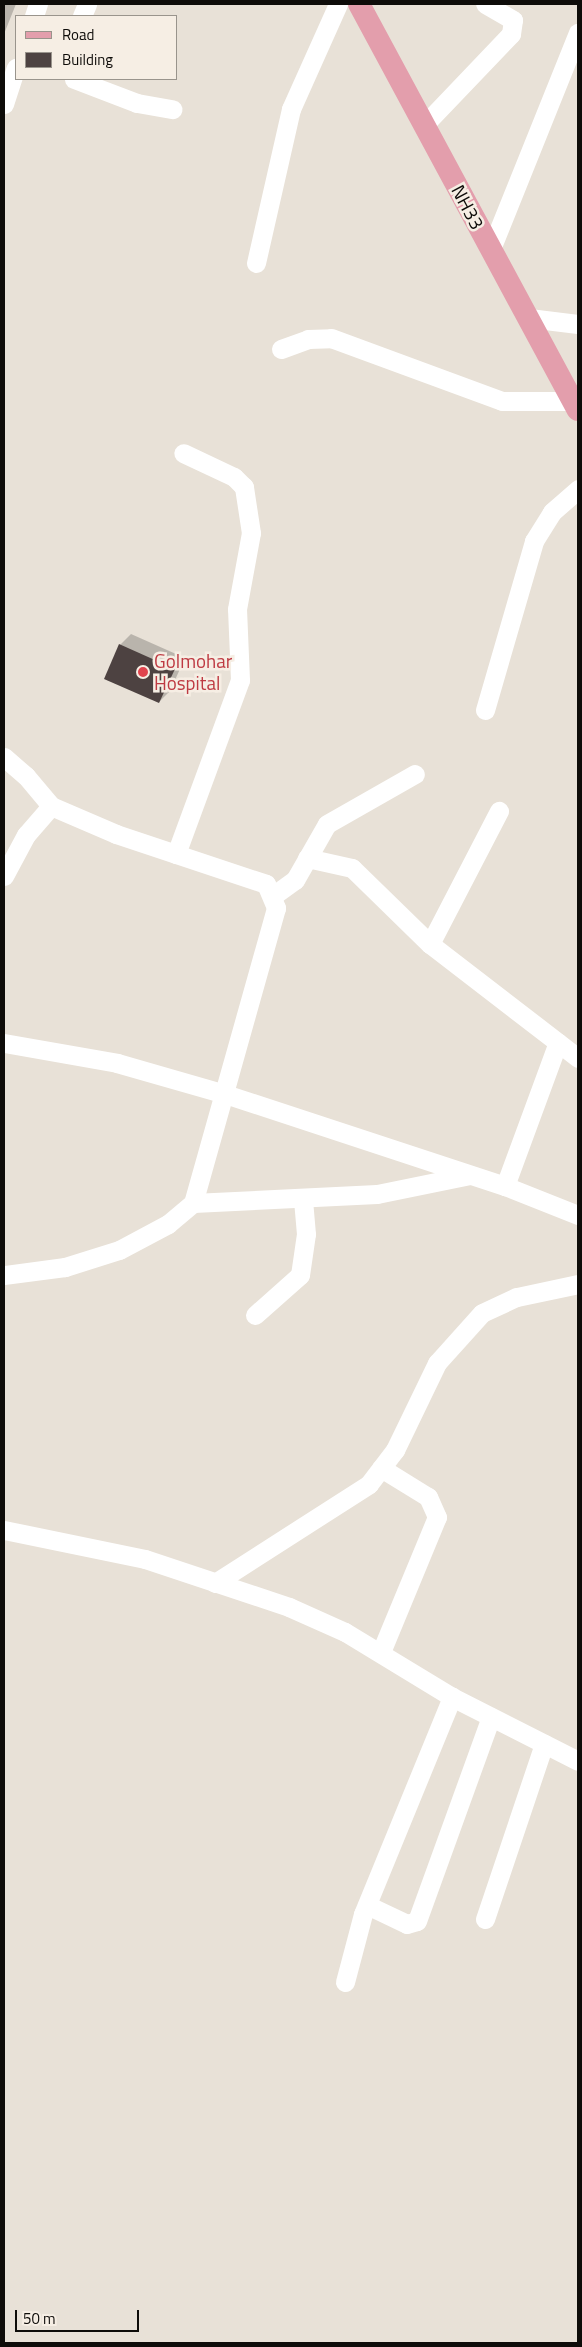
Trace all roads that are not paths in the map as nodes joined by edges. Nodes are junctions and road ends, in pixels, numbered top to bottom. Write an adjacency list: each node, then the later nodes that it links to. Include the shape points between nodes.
1 (338, 4): 11 (street, via 291,109)
2 (359, 4): 9 (main road, NH33)
3 (488, 4): 9 (street, via 513,20 511,34)
4 (578, 32): 10 (street)
5 (15, 70): 7 (street)
6 (77, 80): 8 (street, via 137,103)
7 (4, 104)
8 (172, 109)
9 (424, 124): 10 (main road, NH33)
10 (490, 249): 12 (main road, NH33)
11 (256, 263)
12 (529, 318): 13 (street); 15 (main road, NH33)
13 (578, 324)
14 (281, 349): 15 (street, via 308,339 331,338 362,346 494,399)
15 (576, 405)
16 (184, 453): 23 (street, via 234,476 244,487 251,533 237,609 240,680)
17 (578, 489): 18 (street, via 552,512 534,541)
18 (485, 710)
19 (4, 757): 21 (street, via 26,776)
20 (415, 774): 24 (street, via 327,824)
21 (50, 806): 23 (street); 25 (street, via 26,835)
22 (499, 810): 27 (street)
23 (176, 854): 26 (street, via 252,878 266,884)
24 (307, 858): 26 (street, via 295,880); 27 (street, via 352,868)
25 (4, 876)
26 (274, 894): 31 (street, via 271,933)
27 (430, 944): 28 (street)
28 (558, 1042): 30 (street); 33 (street)
29 (4, 1043): 31 (street, via 117,1063)
30 (578, 1058)
31 (225, 1094): 32 (street); 35 (street)
32 (472, 1174): 33 (street); 34 (street, via 377,1194)
33 (505, 1186): 36 (street)
34 (303, 1198): 35 (street); 39 (street, via 306,1258 300,1275)
35 (193, 1203): 37 (street, via 168,1224 119,1250 65,1266)
36 (578, 1215)
37 (4, 1275)
38 (578, 1284): 40 (street, via 517,1297 482,1313 437,1363 395,1450)
39 (255, 1315)
40 (381, 1468): 42 (street, via 369,1484 336,1508); 43 (street, via 428,1497 437,1517)
41 (4, 1530): 42 (street, via 84,1543)
42 (215, 1583): 43 (street, via 289,1607)
43 (381, 1652): 44 (street)
44 (452, 1697): 45 (street); 48 (street)
45 (491, 1717): 46 (street); 48 (street, via 416,1921 408,1924)
46 (544, 1744): 47 (street); 49 (street)
47 (578, 1761)
48 (367, 1905): 50 (street)
49 (485, 1919)
50 (345, 1982)

